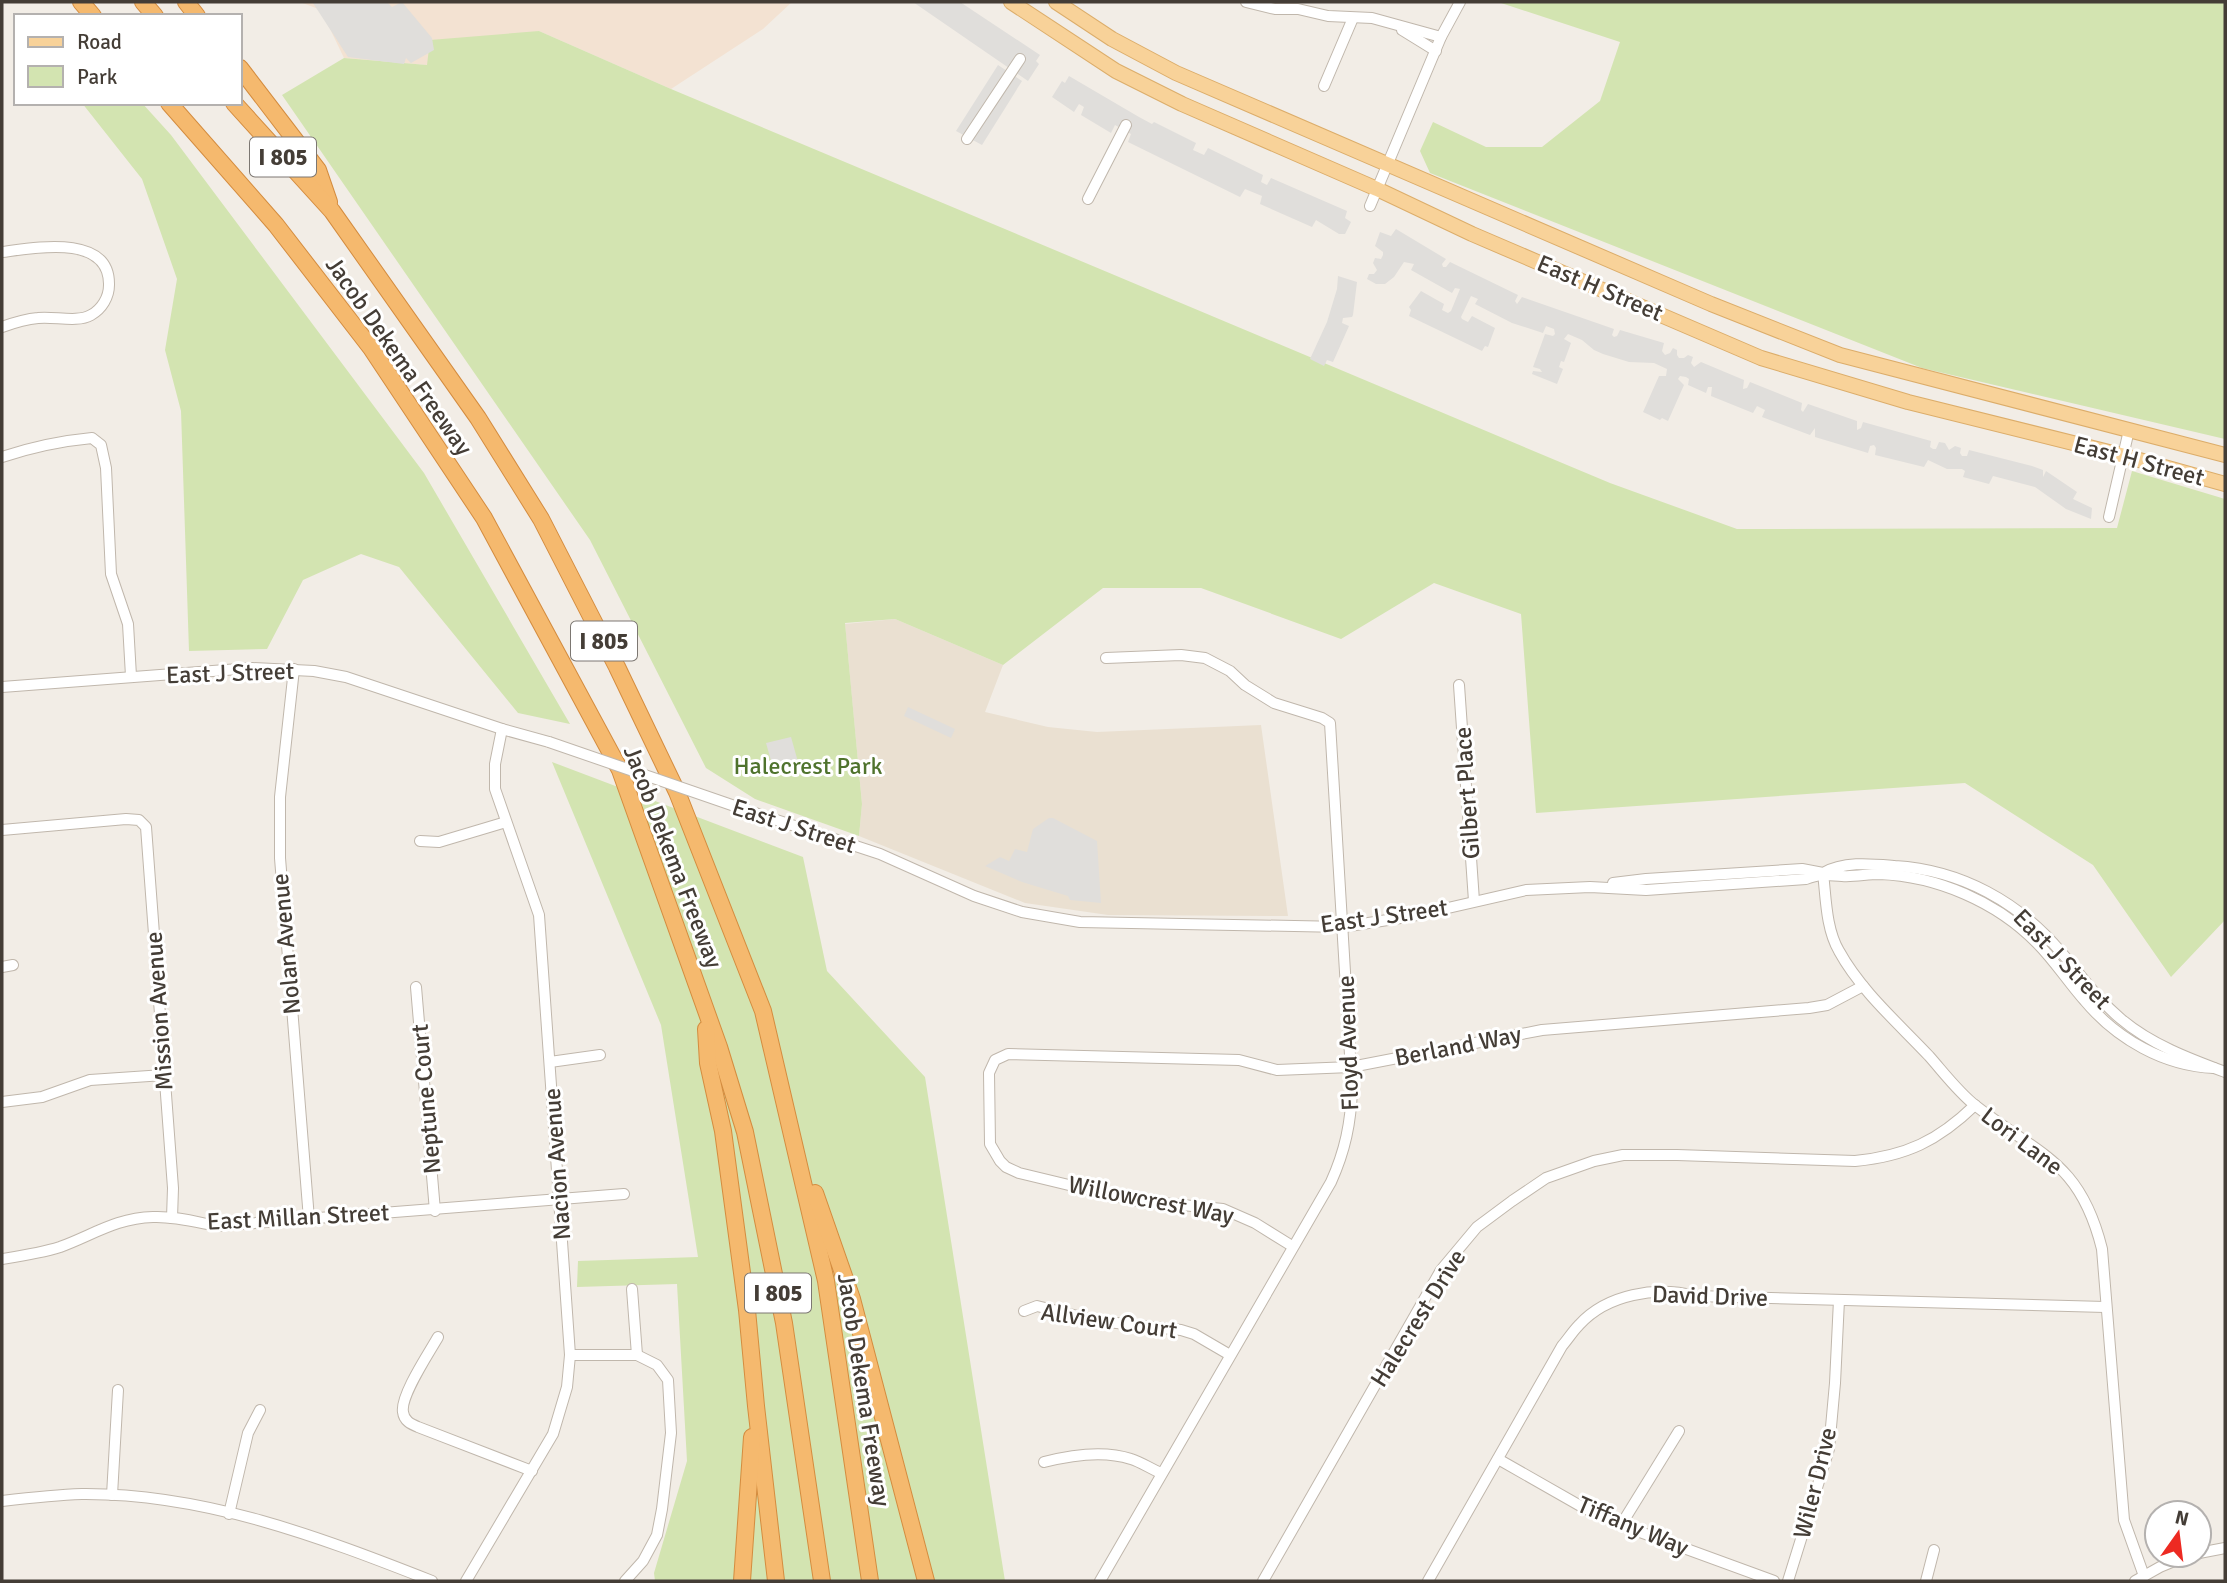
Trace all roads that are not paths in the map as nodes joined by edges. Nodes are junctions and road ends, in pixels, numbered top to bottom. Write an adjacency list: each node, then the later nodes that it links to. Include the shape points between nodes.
1 (1011, 2): 17 (main road, East H Street, via 1116,71)
2 (1056, 2): 16 (main road, East H Street, via 1112,39 1177,73)
3 (1246, 2): 5 (street)
4 (1461, 2): 7 (street)
5 (1353, 18): 6 (street); 11 (street)
6 (1388, 21): 7 (street); 8 (street)
7 (1441, 37): 8 (street)
8 (1436, 51): 16 (street)
9 (1020, 59): 15 (street)
10 (242, 71): 20 (highway, via 318,170)
11 (1324, 86)
12 (171, 105): 43 (highway, Jacob Dekema Freeway / I 805, via 276,225 371,348 484,518 620,770)
13 (236, 105): 20 (highway, Jacob Dekema Freeway / I 805)
14 (1126, 125): 18 (street)
15 (967, 139)
16 (1389, 164): 17 (street); 23 (main road, East H Street, via 1840,355)
17 (1377, 189): 19 (street); 25 (main road, East H Street, via 1761,358 1908,402)
18 (1088, 199)
19 (1370, 206)
20 (332, 211): 52 (highway, Jacob Dekema Freeway / I 805, via 478,418 541,519 617,667 677,792 763,1011)
21 (2, 252): 22 (street, via 81,249 103,263 109,282 105,301 85,318 38,317)
22 (2, 327)
23 (2129, 430): 24 (main road, East H Street); 25 (street)
24 (2225, 455)
25 (2124, 456): 27 (main road, East H Street); 28 (street)
26 (2, 457): 31 (street, via 65,441 92,438 101,445 111,574 128,624)
27 (2225, 484)
28 (2109, 517)
29 (1106, 659): 40 (street, Floyd Avenue, via 1205,658 1274,703 1330,723)
30 (293, 669): 31 (street, East J Street); 34 (street, East J Street, via 346,677); 57 (street, Nolan Avenue, via 279,858)
31 (131, 676): 33 (street, East J Street)
32 (1459, 685): 39 (street, Gilbert Place)
33 (2, 687)
34 (502, 729): 35 (street, Nacion Avenue, via 495,789); 40 (street, East J Street, bridge, via 880,854 1021,912 1062,921 1120,924)
35 (506, 822): 37 (street, via 439,842); 46 (street, Nacion Avenue, via 539,915)
36 (2, 830): 49 (street, Mission Avenue, via 126,819 139,820 146,827)
37 (420, 841)
38 (1823, 873): 39 (street, East J Street, via 1802,869 1646,879 1514,891); 41 (street, Lori Lane, via 1838,949); 48 (street, East J Street, via 1836,866 1907,866 1949,875 1988,891 2044,933 2100,1001 2123,1021 2160,1045)
39 (1474, 901): 40 (street, East J Street)
40 (1343, 927): 47 (street, Floyd Avenue)
41 (1863, 986): 47 (street, Berland Way, via 1809,1008 1542,1030); 51 (street, Lori Lane)
42 (416, 987): 55 (street, Neptune Court)
43 (706, 1011): 69 (highway, via 708,1063 723,1131); 89 (highway, Jacob Dekema Freeway / I 805, via 745,1132 784,1323)
44 (1008, 1054): 47 (street, Berland Way, via 1239,1060 1277,1070); 58 (street, Willowcrest Way, via 995,1060 989,1073 990,1144 1006,1167 1132,1200 1223,1209)
45 (600, 1055): 46 (street)
46 (550, 1062): 54 (street, Nacion Avenue)
47 (1351, 1067): 58 (street, Floyd Avenue, via 1351,1121 1344,1153)
48 (2222, 1070)
49 (164, 1074): 50 (street, via 90,1080 42,1097); 56 (street, Mission Avenue)
50 (2, 1102)
51 (1975, 1105): 62 (street, Lori Lane, via 2044,1152 2081,1193 2102,1249); 93 (street, Halecrest Drive, via 1921,1146 1877,1159 1623,1155 1546,1178 1477,1227 1441,1270)
52 (788, 1115): 90 (highway, Jacob Dekema Freeway / I 805, via 826,1281); 91 (highway, via 852,1299)
53 (624, 1194): 54 (street, East Millan Street)
54 (559, 1200): 55 (street, East Millan Street); 65 (street, Nacion Avenue)
55 (435, 1211): 57 (street, East Millan Street)
56 (172, 1217): 57 (street, East Millan Street, via 217,1226); 59 (street, East Millan Street, via 111,1224 61,1247)
57 (309, 1219)
58 (1292, 1246): 67 (street, Floyd Avenue)
59 (2, 1259)
60 (632, 1289): 66 (street)
61 (1839, 1300): 62 (street, David Drive); 72 (street, David Drive, via 1660,1292 1632,1295 1603,1306 1578,1325 1562,1346); 96 (street, Wiler Drive, via 1829,1449)
62 (2105, 1307): 83 (street, Lori Lane, via 2123,1520)
63 (1024, 1311): 67 (street, Allview Court, via 1037,1306 1098,1321 1181,1330)
64 (438, 1337): 74 (street, via 403,1404 408,1423)
65 (570, 1355): 66 (street); 74 (street, Nacion Avenue, via 561,1413)
66 (637, 1355): 86 (street, via 657,1365 668,1380 671,1433 657,1535)
67 (1230, 1355): 75 (street, Floyd Avenue)
68 (118, 1390): 76 (street)
69 (756, 1406): 87 (highway); 88 (highway)
70 (260, 1410): 78 (street, via 248,1433)
71 (1679, 1431): 79 (street)
72 (1498, 1460): 79 (street, Tiffany Way); 82 (street, David Drive)
73 (1044, 1462): 75 (street, via 1071,1455 1115,1456)
74 (532, 1472): 85 (street, Nacion Avenue)
75 (1161, 1473): 92 (street, Floyd Avenue)
76 (112, 1495): 77 (street); 78 (street)
77 (2, 1501)
78 (229, 1514): 84 (street, via 321,1538)
79 (1621, 1525): 95 (street, Tiffany Way)
80 (1934, 1550): 97 (street)
81 (2159, 1569): 83 (street)
82 (1430, 1578): 94 (street)
83 (2139, 1578)
84 (432, 1581)
85 (466, 1581)
86 (625, 1581)
87 (741, 1581)
88 (776, 1581)
89 (822, 1581)
90 (870, 1581)
91 (926, 1581)
92 (1100, 1581)
93 (1264, 1581)
94 (1443, 1581)
95 (1774, 1581)
96 (1788, 1581)
97 (1926, 1581)

